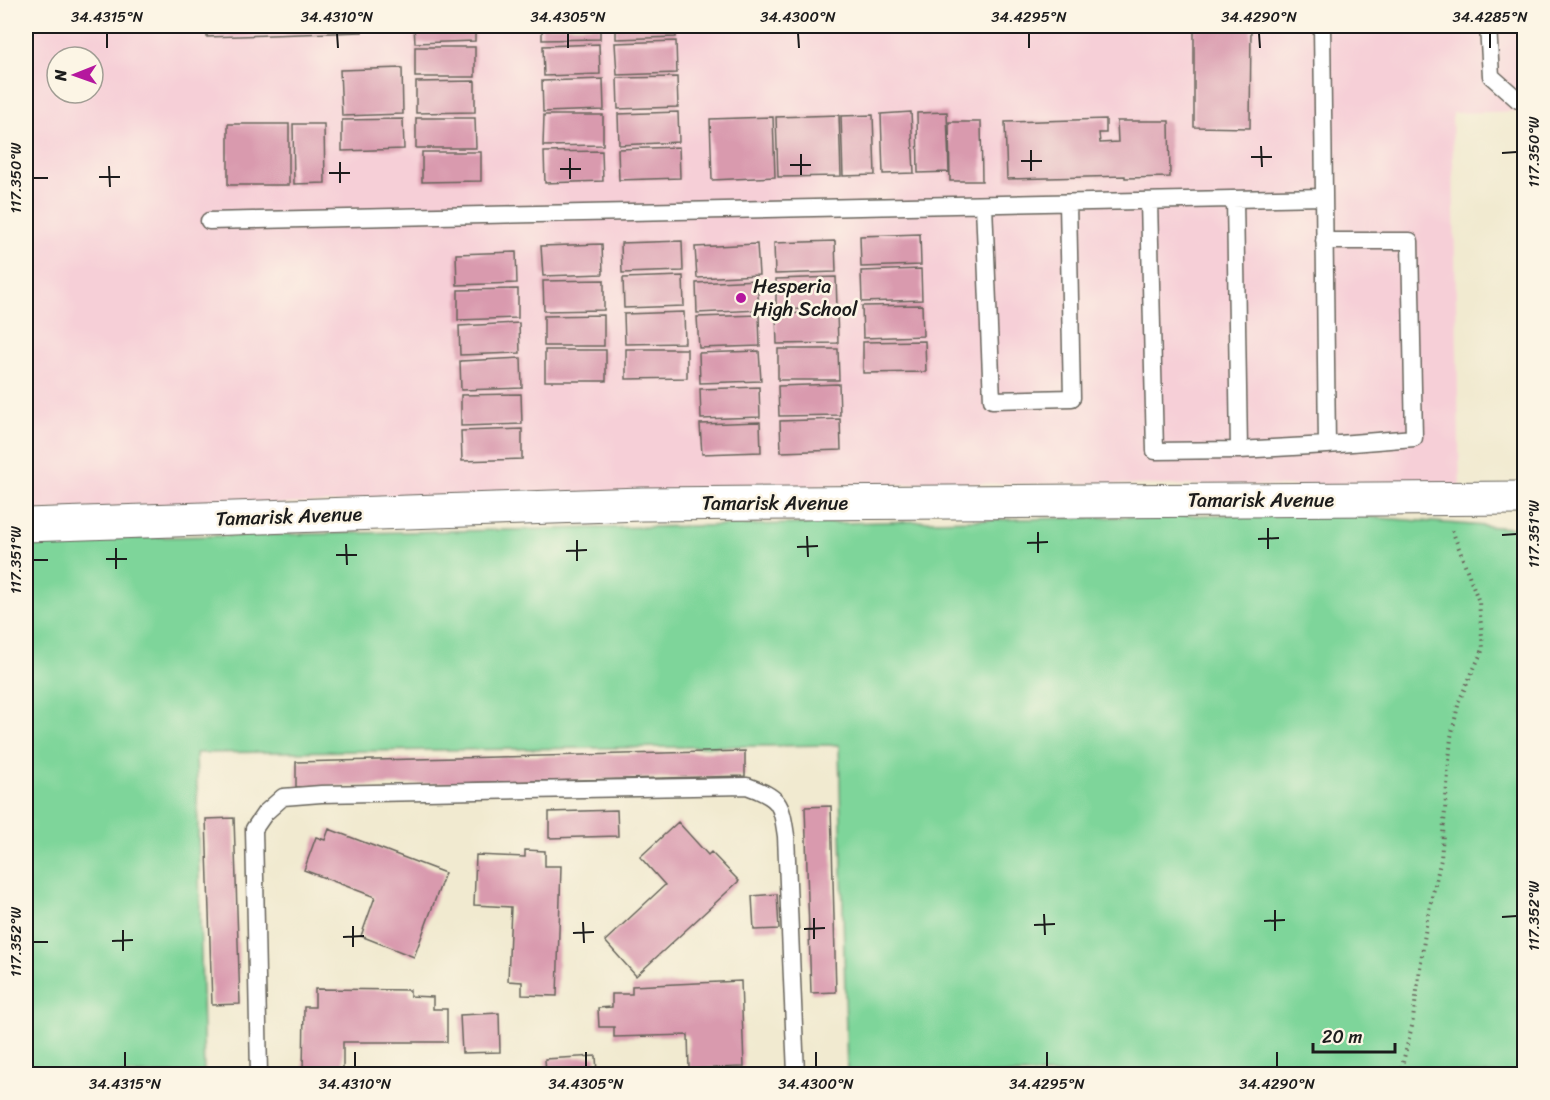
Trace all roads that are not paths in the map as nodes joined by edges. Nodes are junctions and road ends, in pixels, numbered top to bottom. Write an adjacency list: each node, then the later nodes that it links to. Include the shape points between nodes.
1 (1322, 26): 4 (lane)
2 (1488, 26): 3 (lane, via 1491,76 1518,100)
3 (1524, 100)
4 (1324, 197): 5 (lane); 10 (lane)
5 (1235, 199): 6 (lane); 12 (lane)
6 (1149, 201): 7 (lane); 12 (lane, via 1155,451)
7 (1068, 203): 8 (lane); 8 (lane, via 1072,398 992,400)
8 (984, 205): 9 (lane)
9 (209, 221)
10 (1324, 241): 11 (lane); 11 (lane, via 1410,241 1414,438)
11 (1328, 445): 12 (lane)
12 (1239, 450)
13 (1524, 498): 14 (street, Tamarisk Avenue, via 642,504)
14 (26, 525)
15 (259, 1074): 16 (lane, via 255,830 265,813 284,797 747,786 770,794 782,810)
16 (796, 1074)

